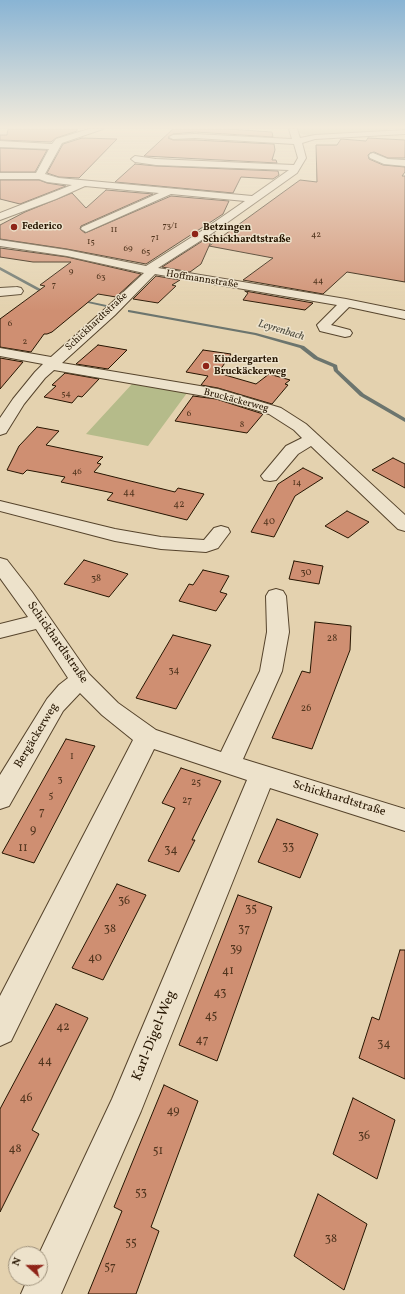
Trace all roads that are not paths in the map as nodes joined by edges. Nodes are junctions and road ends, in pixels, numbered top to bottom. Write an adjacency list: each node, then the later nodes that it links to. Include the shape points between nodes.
1 (69, 189): 6 (street)
2 (152, 189): 4 (street)
3 (270, 189): 5 (street, Schickhardtstraße)
4 (169, 191): 5 (street); 7 (street)
5 (255, 199): 9 (street, Schickhardtstraße)
6 (0, 217)
7 (86, 229)
8 (0, 243): 9 (street, Hoffmannstraße, via 67,253)
9 (149, 270): 12 (street, Hoffmannstraße); 16 (street, Schickhardtstraße, via 110,312)
10 (17, 291): 11 (street)
11 (0, 292)
12 (346, 303): 13 (street, Hoffmannstraße); 14 (street, via 318,324)
13 (405, 315)
14 (345, 333)
15 (0, 352): 16 (street, Bruckäckerweg)
16 (52, 363): 17 (street, Schickhardtstraße, via 29,387); 18 (street, Bruckäckerweg, via 242,400 275,411)
17 (2, 423)
18 (313, 439): 19 (street, via 292,450); 21 (street, Bruckäckerweg)
19 (270, 476)
20 (0, 506): 22 (street, via 115,535 155,542 206,546)
21 (405, 525)
22 (221, 532)
23 (0, 564): 25 (street, Schickhardtstraße)
24 (276, 596): 29 (street, via 278,632 271,671)
25 (41, 621): 26 (street); 27 (street, Schickhardtstraße)
26 (0, 631)
27 (81, 680): 28 (street, Schickhardtstraße, via 110,709); 31 (street, Bergäckerweg, via 54,705)
28 (148, 737): 29 (street, Schickhardtstraße); 33 (street)
29 (228, 764): 30 (street, Schickhardtstraße)
30 (262, 775): 32 (street, Schickhardtstraße); 34 (street, Karl-Digel-Weg, via 124,1111)
31 (0, 798)
32 (405, 820)
33 (0, 1030)
34 (41, 1294)

